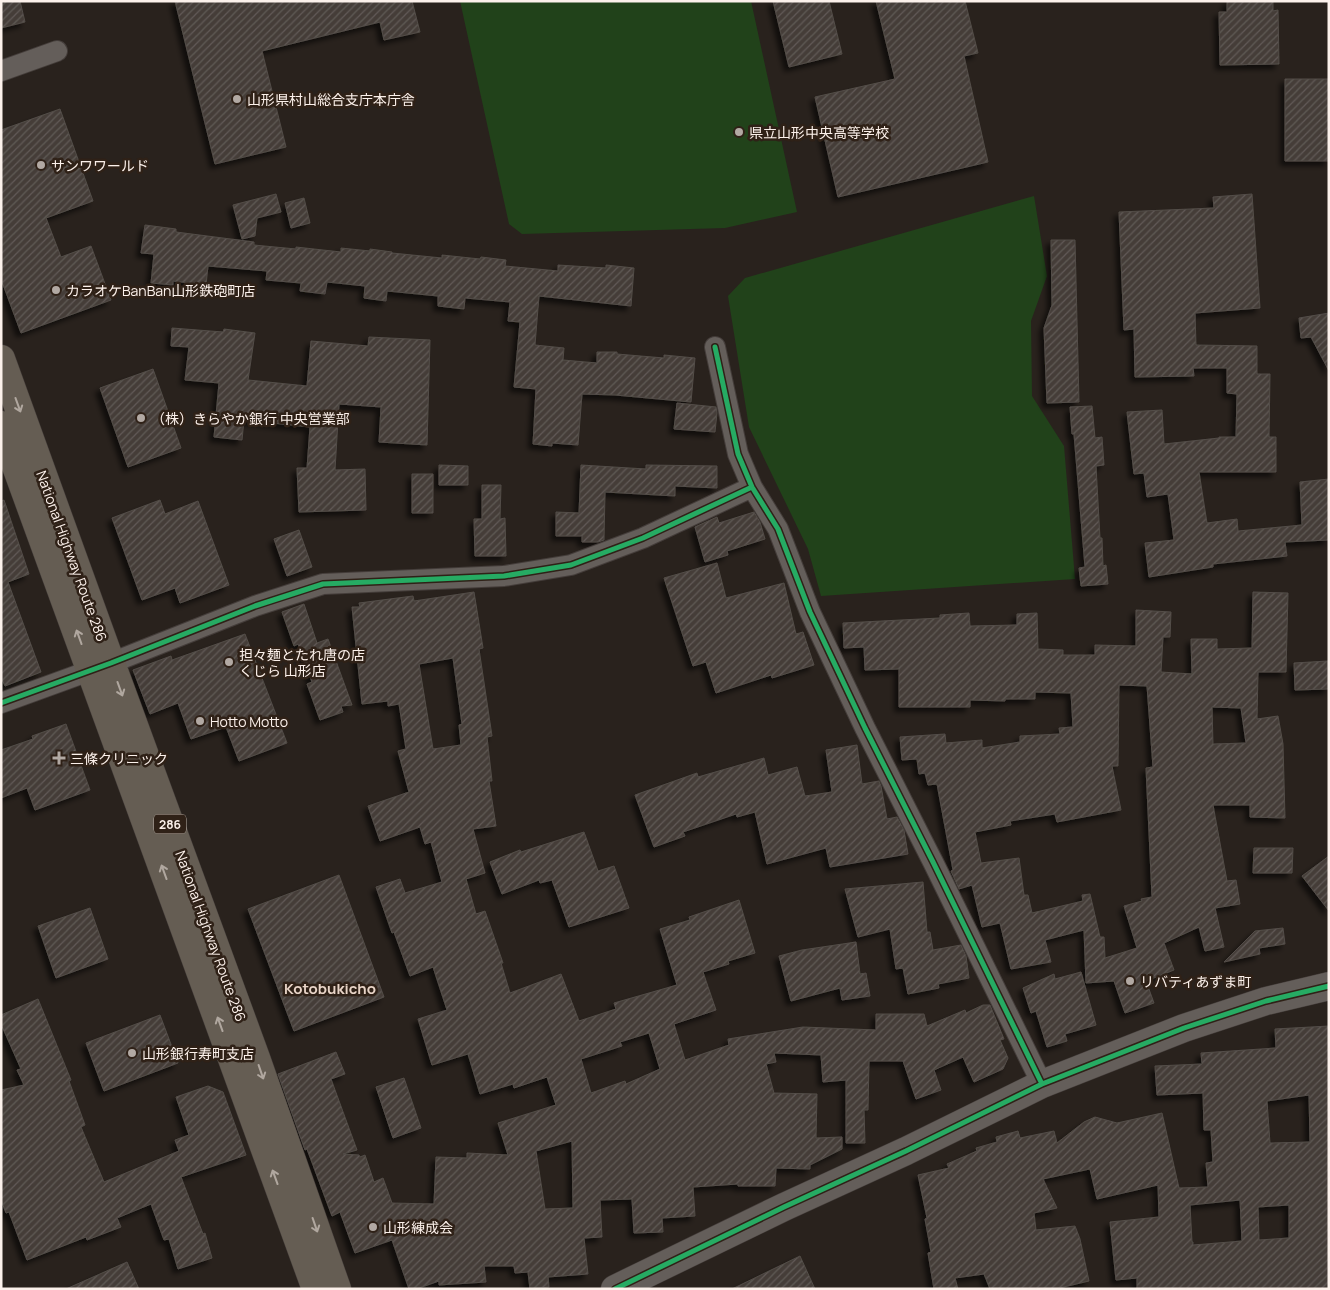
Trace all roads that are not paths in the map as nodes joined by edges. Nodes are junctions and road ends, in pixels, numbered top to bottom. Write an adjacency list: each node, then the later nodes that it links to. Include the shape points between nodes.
1 (57, 51): 2 (street)
2 (1, 71)
3 (715, 347): 6 (street, via 738,454)
4 (1, 359): 7 (highway, National Highway Route 286 / 286, one-way to 7)
5 (1, 425): 7 (highway, National Highway Route 286 / 286, one-way to 5)
6 (752, 486): 7 (street, via 643,538 571,565 504,576 323,584 255,606); 10 (street, via 778,529 810,612 865,728)
7 (101, 667): 8 (street); 11 (highway, National Highway Route 286 / 286, one-way to 7); 12 (highway, National Highway Route 286 / 286, one-way to 12, via 256,1058)
8 (1, 703)
9 (1329, 986): 10 (street, via 1266,1001 1184,1028)
10 (1042, 1084): 13 (street)
11 (316, 1289)
12 (337, 1289)
13 (615, 1289)

